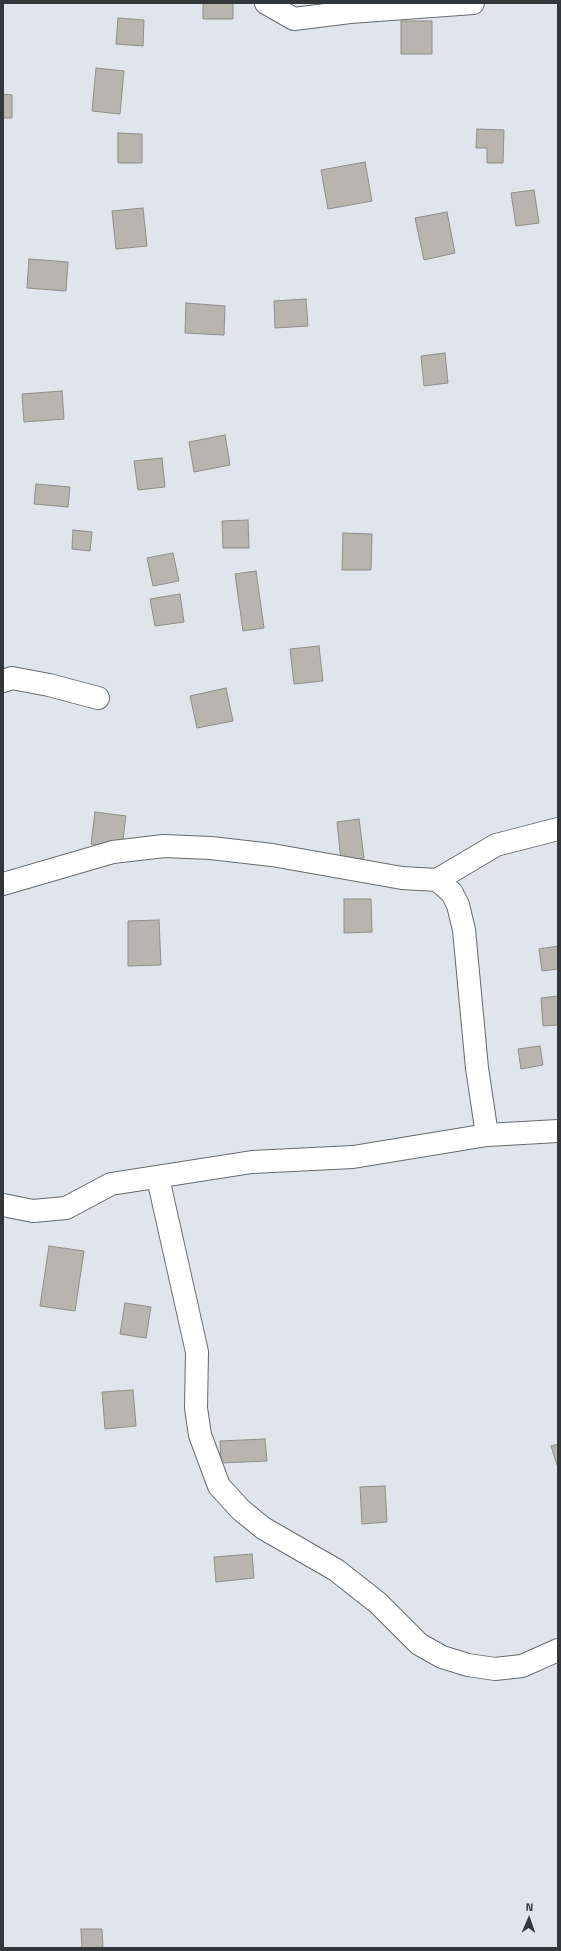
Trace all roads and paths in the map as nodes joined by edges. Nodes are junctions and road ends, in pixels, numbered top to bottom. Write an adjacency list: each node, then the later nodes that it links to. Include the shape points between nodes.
1 (266, 3): 2 (street, via 294,19)
2 (473, 3)
3 (3, 681): 4 (street, via 12,678)
4 (98, 698)
5 (558, 829): 6 (street, via 496,845)
6 (437, 880): 7 (street, via 402,878 264,854 164,846 114,852); 9 (street, via 452,893 458,905 464,930 477,1068)
7 (3, 884)
8 (558, 1131): 9 (street)
9 (487, 1134): 10 (street, via 353,1157 252,1162)
10 (158, 1178): 11 (street, via 111,1184 66,1208 33,1211); 12 (street, via 197,1352 196,1408 200,1435 219,1486 240,1510 263,1528 336,1570 378,1603 418,1644 442,1657 494,1669 522,1666)
11 (3, 1205)
12 (558, 1650)

